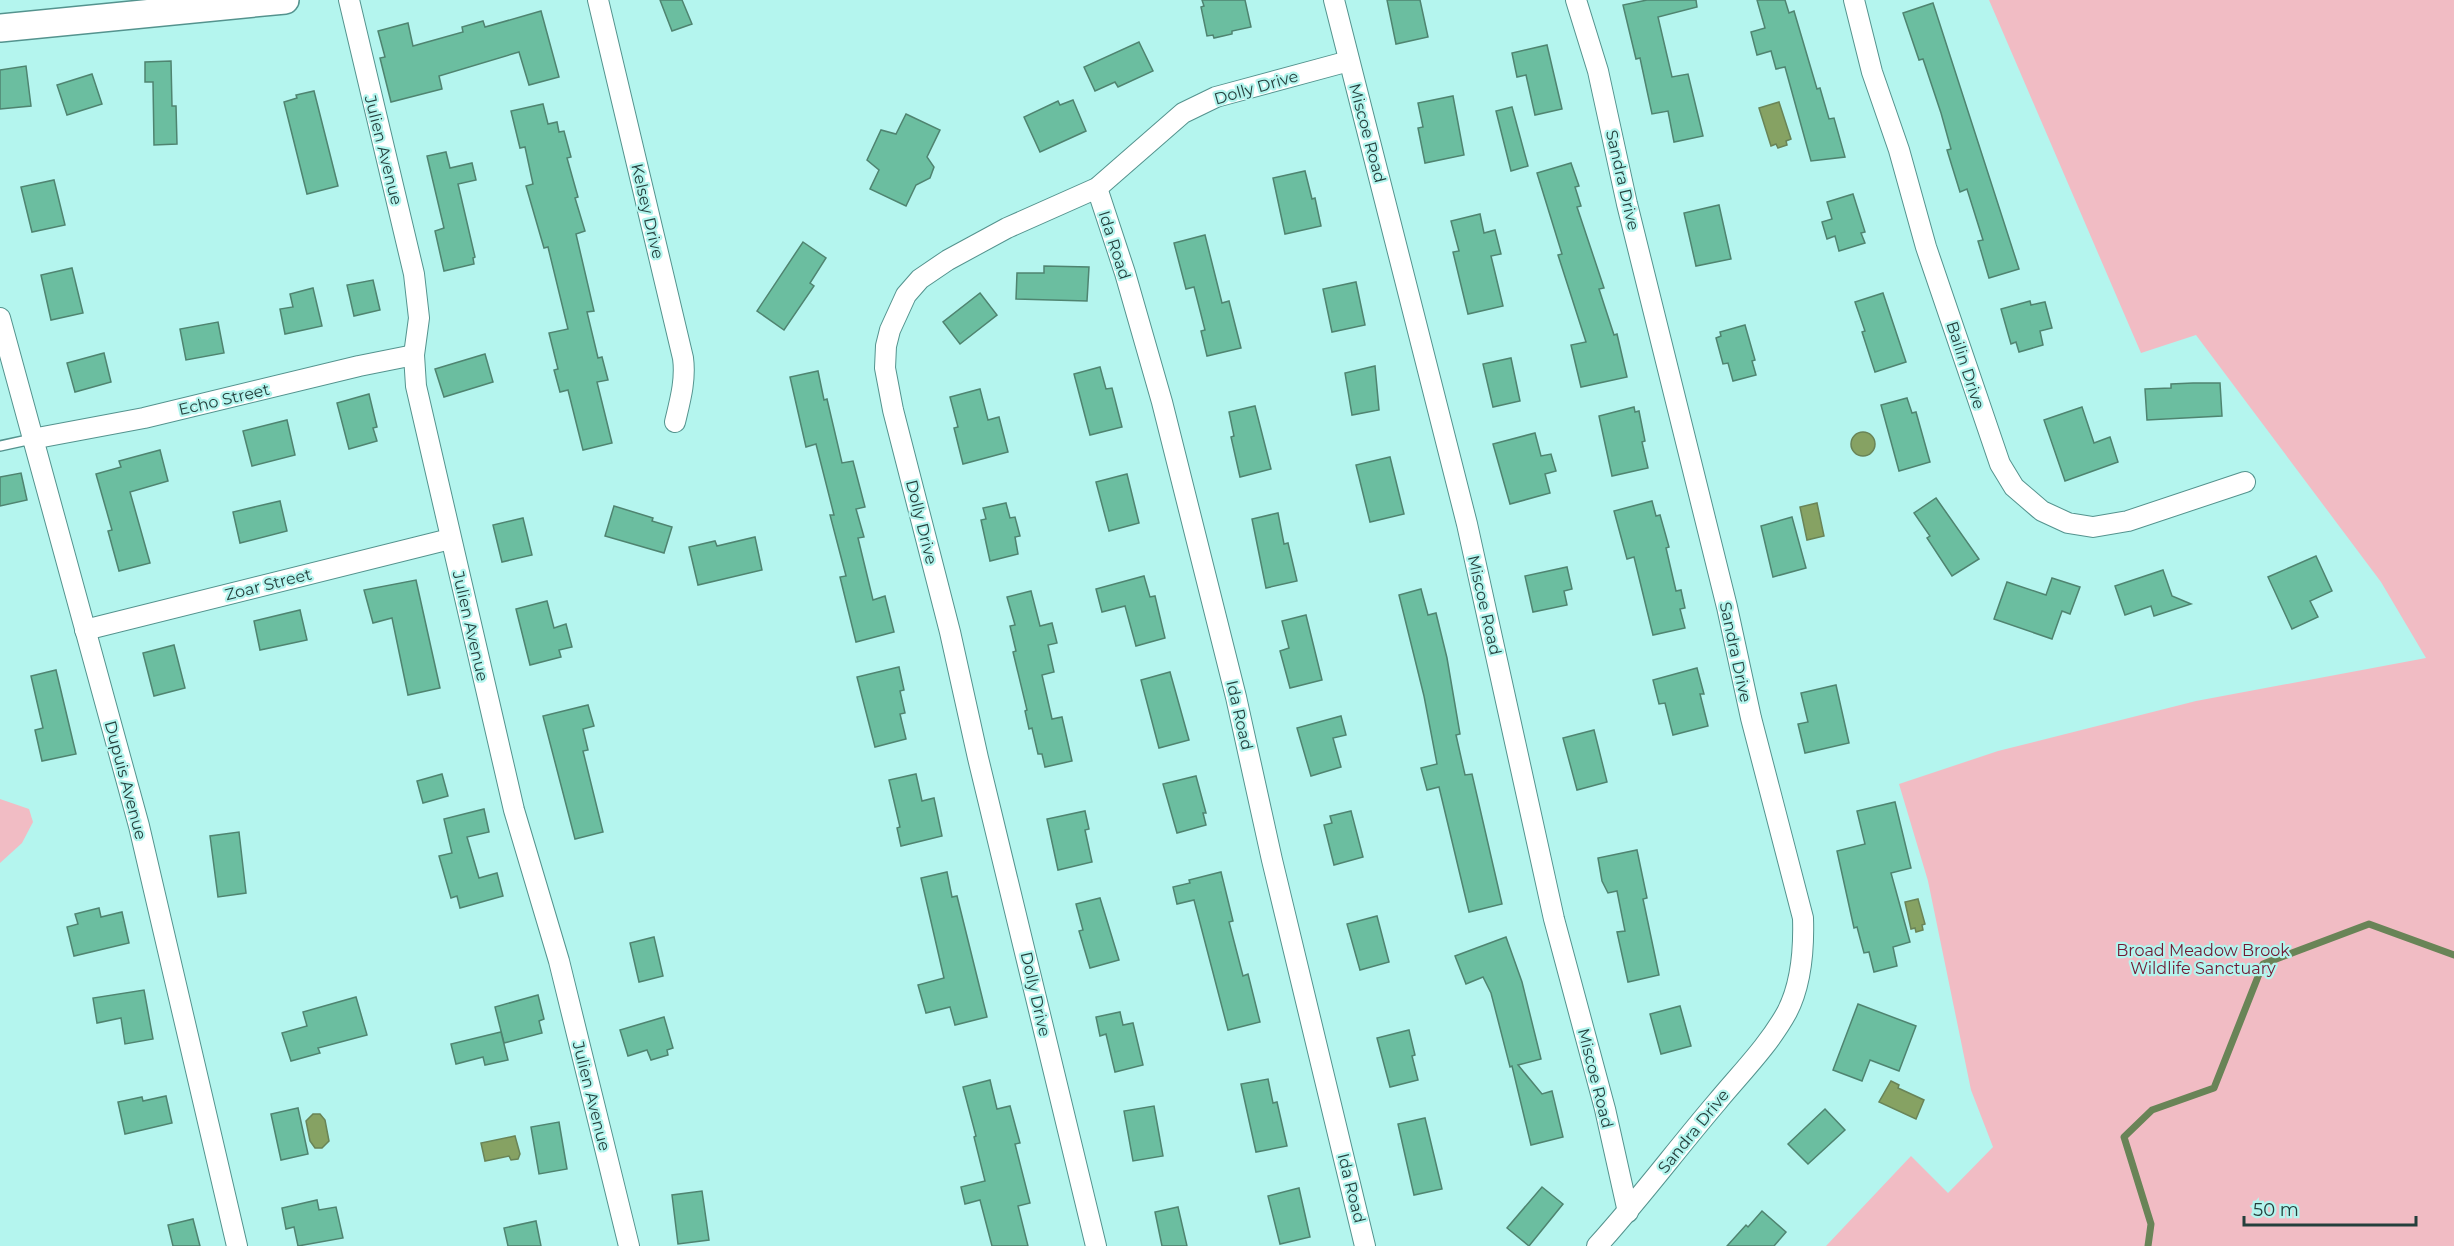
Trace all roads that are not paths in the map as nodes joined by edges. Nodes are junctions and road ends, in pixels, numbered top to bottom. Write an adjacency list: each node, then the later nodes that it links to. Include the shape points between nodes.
1 (285, 0): 7 (main road)
2 (349, 0): 12 (street, Julien Avenue, via 414,274 419,318)
3 (598, 0): 13 (street, Kelsey Drive, via 683,358 685,371)
4 (1334, 0): 9 (street, Miscoe Road)
5 (1576, 0): 19 (street, Sandra Drive, via 1598,71 1751,718 1803,918 1804,939 1787,1011 1764,1046)
6 (1854, 0): 16 (street, Bailin Drive, via 1872,72 1930,257 2000,464 2014,487 2057,519 2093,527 2128,521)
7 (146, 7): 8 (main road)
8 (0, 28)
9 (1349, 61): 10 (street, Dolly Drive, via 1216,97 1183,113); 19 (street, Miscoe Road, via 1467,524 1554,919)
10 (1097, 189): 22 (street, Dolly Drive, via 1007,228 920,279 906,295 890,330 885,368); 23 (street, Ida Road, via 1162,402)
11 (0, 318): 14 (street, Dupuis Avenue)
12 (414, 355): 14 (street, Echo Street, via 144,418); 17 (street, Julien Avenue, via 416,386)
13 (675, 422)
14 (32, 439): 15 (lane); 18 (street, Dupuis Avenue)
15 (0, 446)
16 (2245, 482)
17 (450, 539): 18 (street, Zoar Street); 21 (street, Julien Avenue, via 514,810 559,961)
18 (85, 630): 20 (street, Dupuis Avenue, via 139,826)
19 (1628, 1212): 24 (street, Sandra Drive)
20 (237, 1246)
21 (630, 1246)
22 (1096, 1246)
23 (1365, 1246)
24 (1597, 1246)

